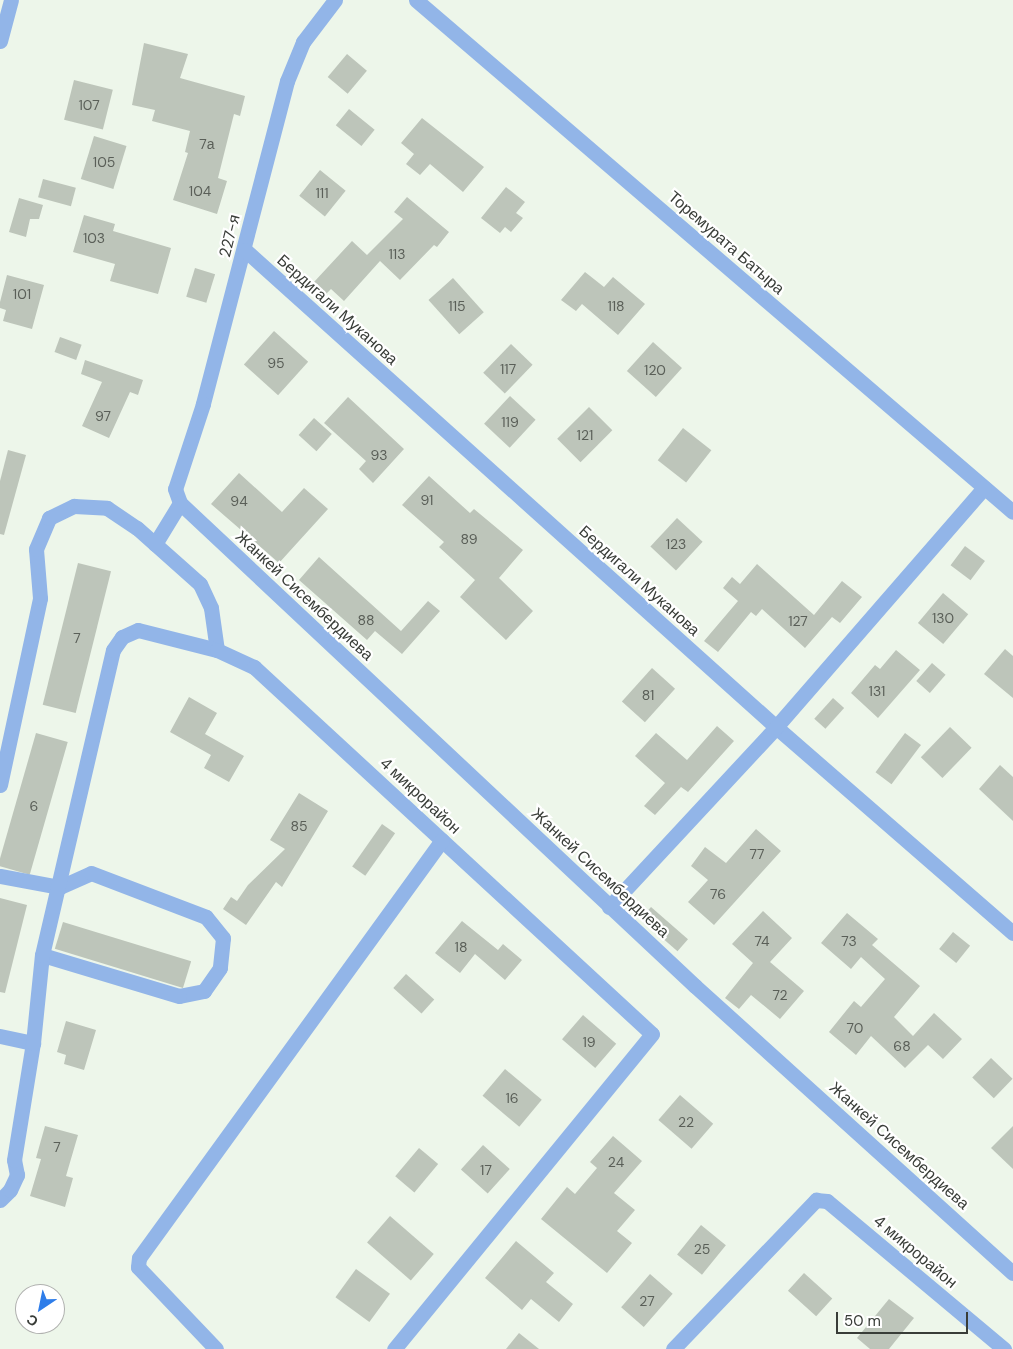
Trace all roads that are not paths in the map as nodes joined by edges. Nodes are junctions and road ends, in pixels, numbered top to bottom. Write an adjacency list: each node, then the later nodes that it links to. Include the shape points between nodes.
1 (11, 0): 4 (street)
2 (335, 0): 5 (street, 227-я, via 303,42 287,81)
3 (416, 0): 6 (street, Торемурата Батыра)
4 (0, 41)
5 (245, 250): 7 (street, 227-я); 11 (street, Бердигали Муканова)
6 (984, 488): 8 (street, Торемурата Батыра); 11 (street)
7 (177, 496): 9 (street, 227-я); 16 (street, Жанкей Сисембердиева)
8 (1013, 512)
9 (155, 544): 10 (street, via 200,584 211,608); 12 (street, via 107,508 74,506 49,518 36,549 40,598)
10 (217, 650): 13 (street, 4 микрорайон, via 254,667); 15 (street, 4 микрорайон, via 138,630 122,637 113,650)
11 (776, 728): 16 (street); 17 (street, Бердигали Муканова)
12 (0, 785)
13 (442, 840): 23 (street, via 139,1258 138,1267); 24 (street, 4 микрорайон, via 652,1034)
14 (0, 876): 15 (street)
15 (60, 887): 18 (street); 18 (street, via 91,873 206,917 223,938 220,968 204,991 179,996)
16 (609, 907): 22 (street, Жанкей Сисембердиева)
17 (1013, 933)
18 (42, 955): 20 (street)
19 (0, 1036): 20 (street)
20 (33, 1042): 21 (street, via 14,1160 17,1175 10,1190)
21 (0, 1200)
22 (1013, 1273)
23 (216, 1349)
24 (394, 1349)
25 (673, 1349): 26 (street, 4 микрорайон, via 816,1200 827,1202)
26 (1004, 1349)

